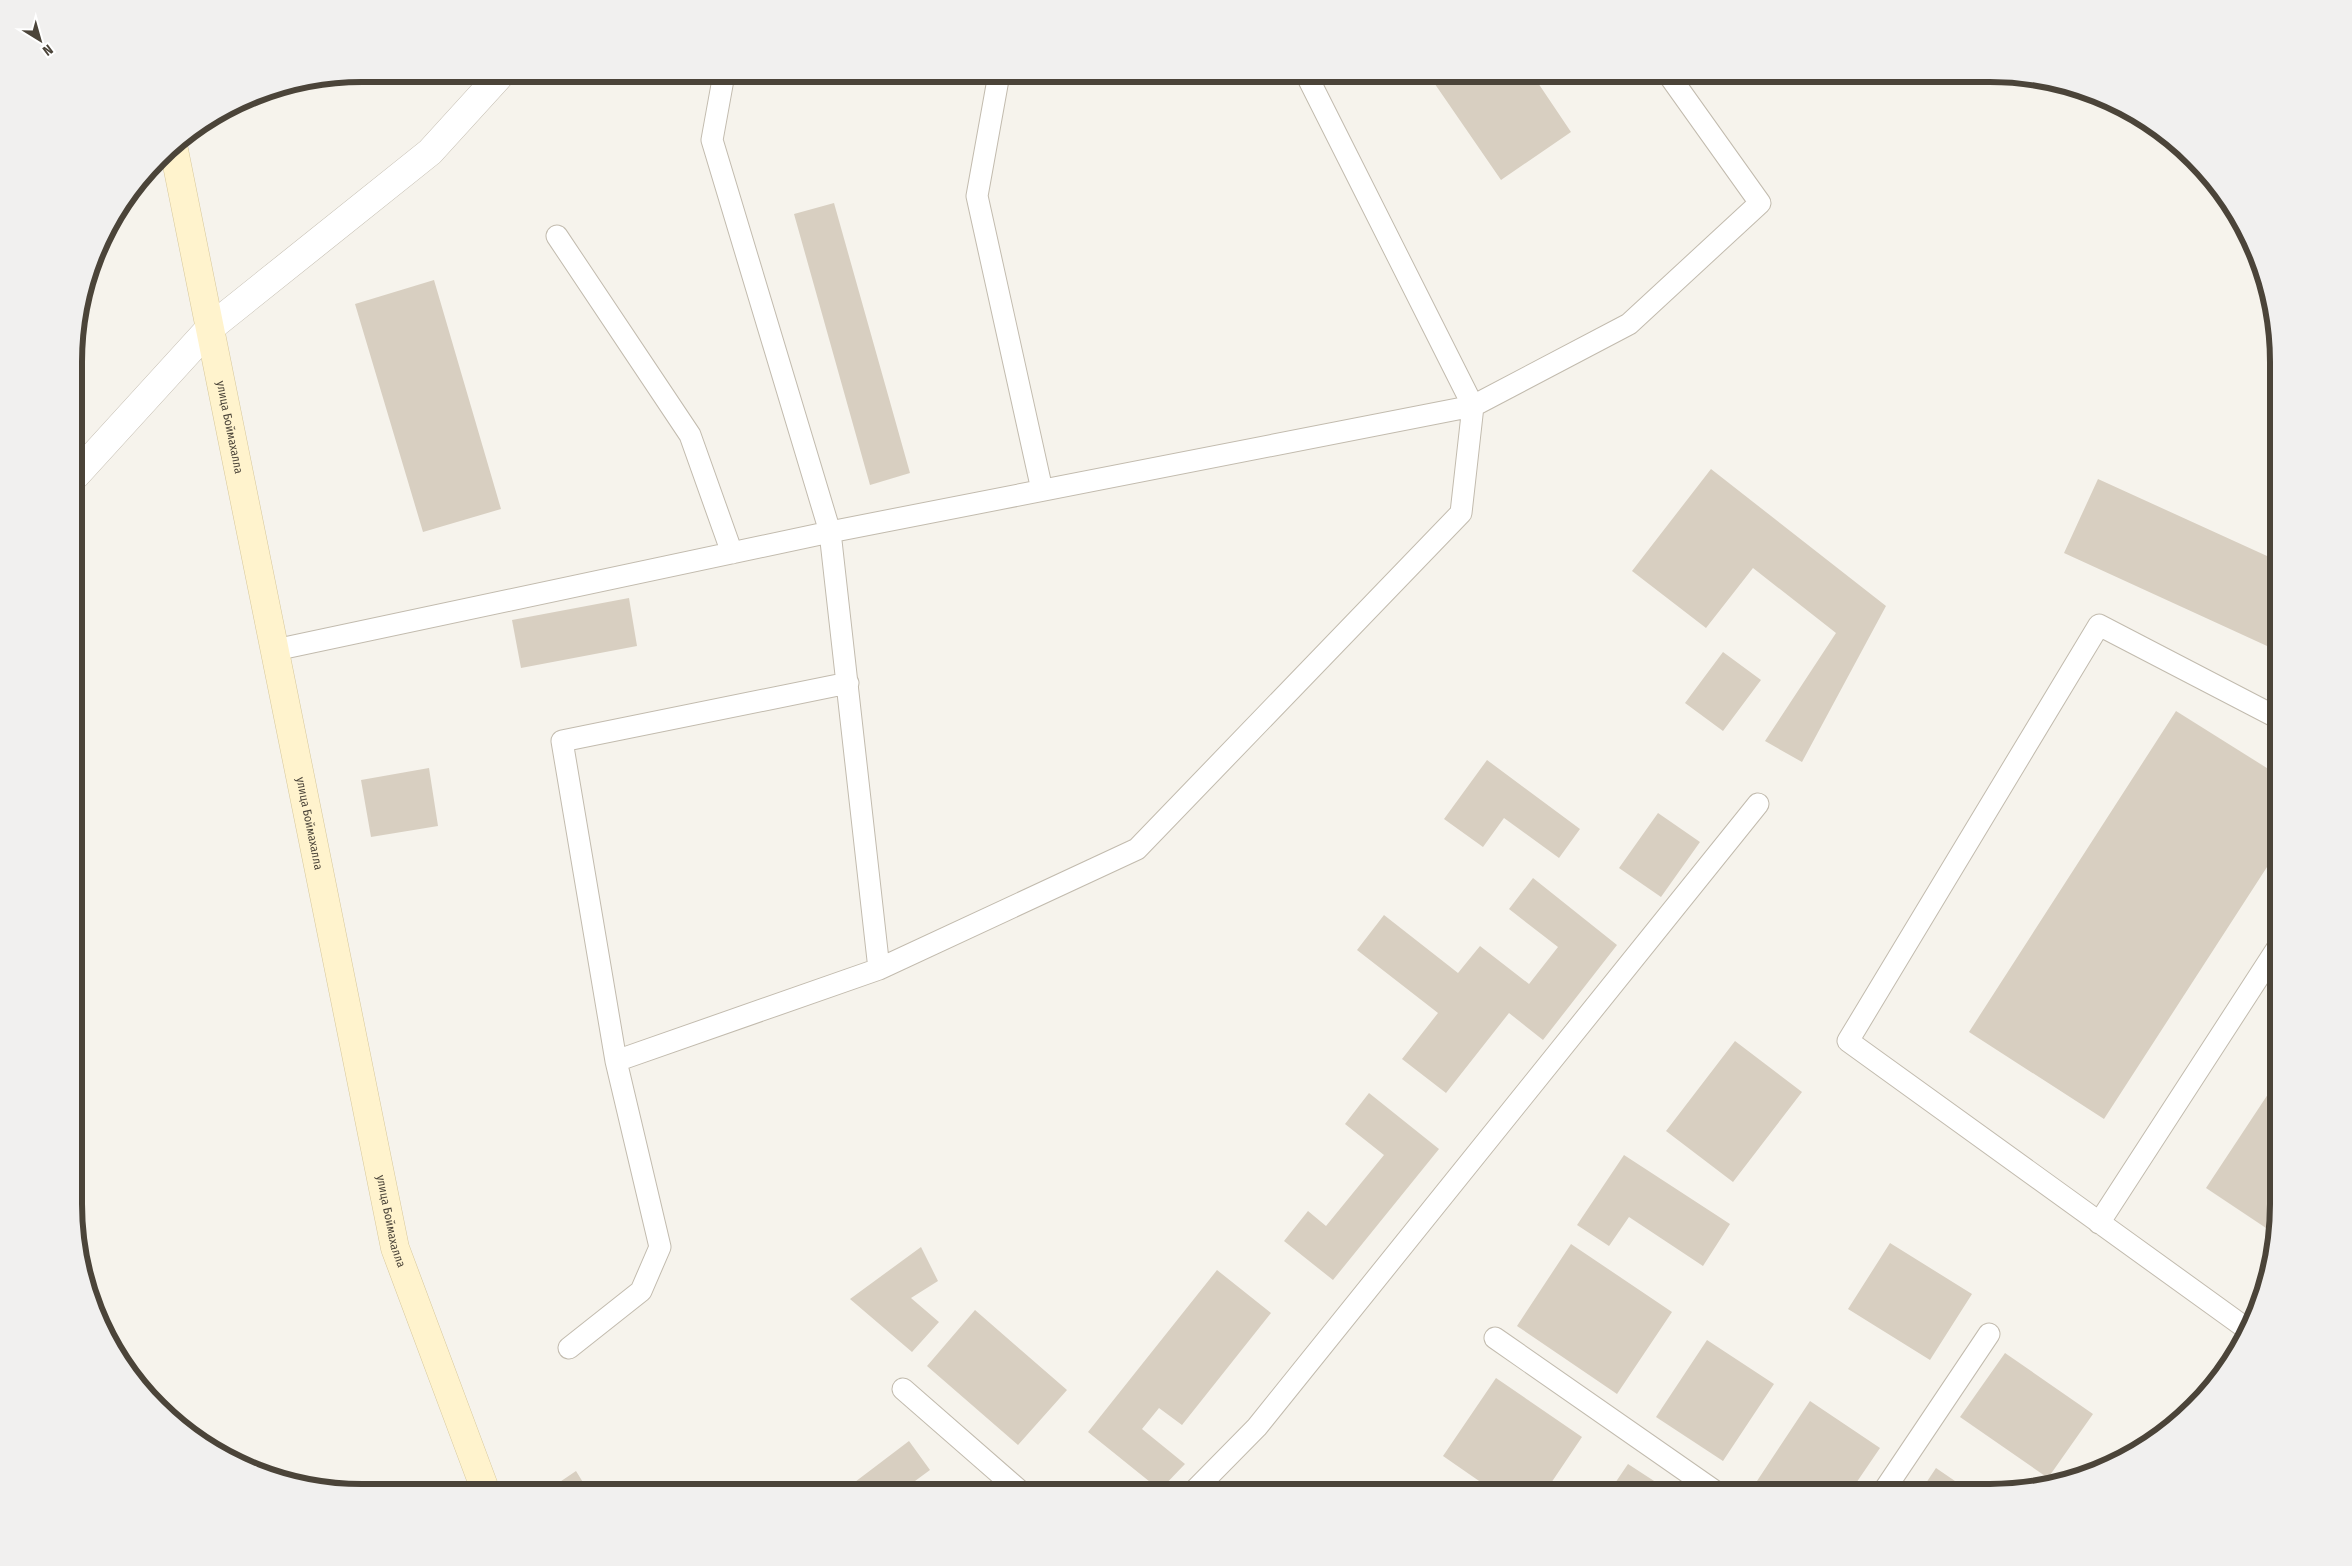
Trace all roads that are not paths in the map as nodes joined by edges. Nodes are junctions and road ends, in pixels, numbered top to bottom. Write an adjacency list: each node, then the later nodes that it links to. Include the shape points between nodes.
1 (494, 82): 8 (street, via 430,152)
2 (723, 82): 12 (lane, via 712,140)
3 (998, 82): 11 (lane, via 977,196)
4 (1310, 82): 9 (lane)
5 (1674, 82): 9 (lane, via 1760,203 1629,324)
6 (175, 155): 8 (main road, улица Боймахалла)
7 (558, 236): 13 (lane, via 690,435)
8 (210, 328): 10 (street); 14 (main road, улица Боймахалла)
9 (1473, 406): 11 (lane); 19 (lane, via 1461,513 1137,849)
10 (82, 467)
11 (1042, 490): 12 (lane)
12 (830, 532): 13 (lane); 15 (lane)
13 (732, 553): 14 (lane)
14 (275, 650): 27 (main road, улица Боймахалла, via 395,1248)
15 (848, 683): 19 (lane); 20 (lane, via 562,740)
16 (2270, 714): 21 (lane, via 2099,625 1848,1041)
17 (1758, 804): 29 (lane, via 1257,1427)
18 (2270, 959): 21 (lane)
19 (879, 969): 20 (lane)
20 (616, 1061): 25 (lane, via 660,1247 642,1292)
21 (2099, 1223): 22 (lane)
22 (2242, 1325)
23 (1989, 1334): 31 (lane)
24 (1495, 1338): 30 (lane)
25 (569, 1348)
26 (903, 1389): 28 (lane)
27 (483, 1484)
28 (1011, 1484)
29 (1201, 1484)
30 (1705, 1484)
31 (1888, 1484)

